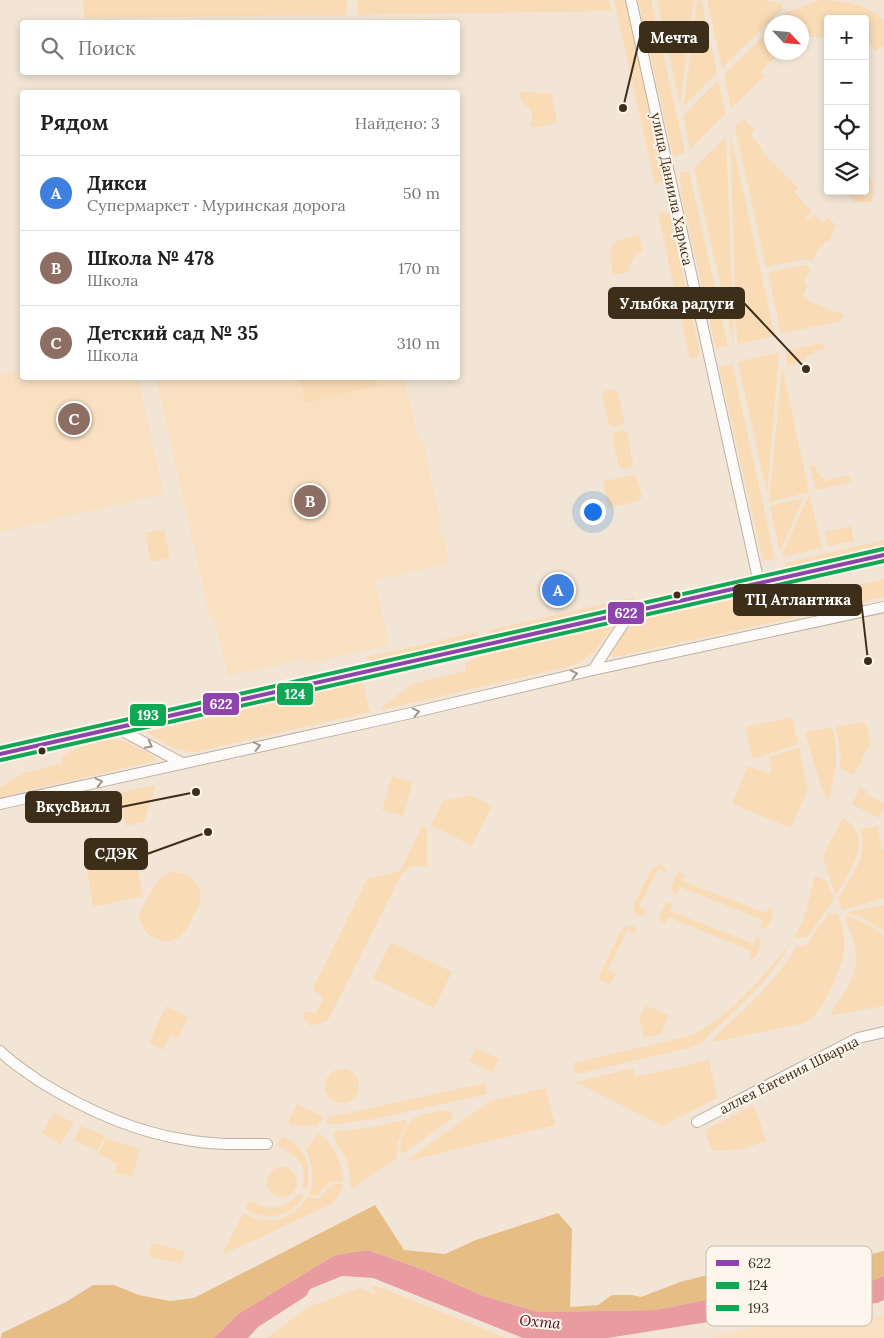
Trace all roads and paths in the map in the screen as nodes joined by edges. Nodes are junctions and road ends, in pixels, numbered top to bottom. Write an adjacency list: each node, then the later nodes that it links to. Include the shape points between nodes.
1 (631, 0): 3 (street, улица Даниила Хармса)
2 (884, 555): 3 (street)
3 (759, 583): 5 (street)
4 (884, 607): 6 (street)
5 (631, 612): 6 (street); 7 (street)
6 (594, 670): 9 (street, one-way to 6)
7 (117, 728): 8 (street); 9 (street, one-way to 9)
8 (0, 754)
9 (182, 763): 10 (street, one-way to 9)
10 (0, 804)
11 (884, 1032): 13 (street, аллея Евгения Шварца, via 858,1038)
12 (0, 1051): 14 (street, via 10,1062 64,1097 124,1123 187,1140)
13 (697, 1122)
14 (267, 1144)

